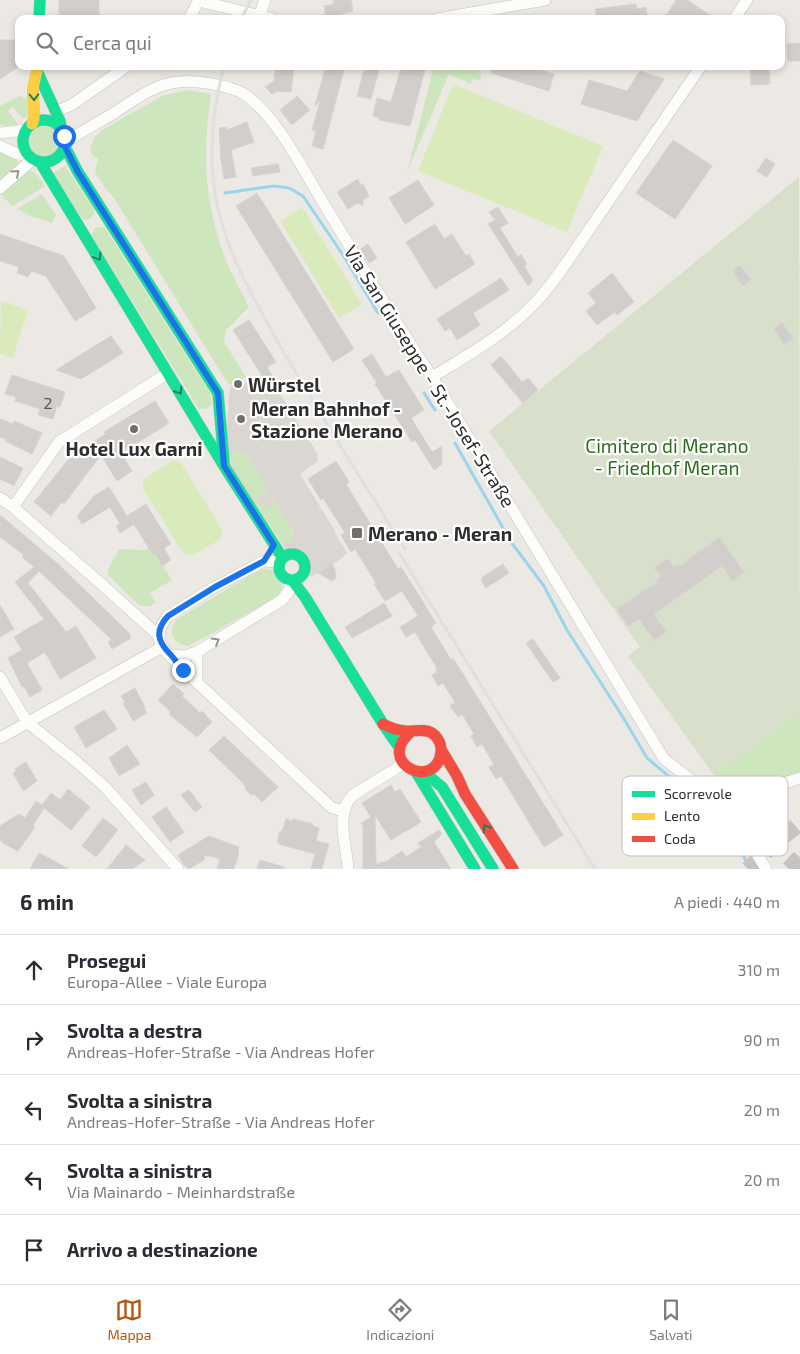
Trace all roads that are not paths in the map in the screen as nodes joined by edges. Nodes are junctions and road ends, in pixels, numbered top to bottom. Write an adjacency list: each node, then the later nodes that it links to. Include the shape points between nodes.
1 (40, 0): 6 (street)
2 (199, 0): 7 (street); 8 (street)
3 (265, 0): 9 (street)
4 (546, 0): 10 (street)
5 (747, 0): 11 (street)
6 (39, 15)
7 (192, 15)
8 (254, 15)
9 (258, 15)
10 (460, 15)
11 (737, 15)
12 (37, 70): 16 (street)
13 (37, 70): 17 (street, one-way to 17, via 33,88)
14 (121, 70): 16 (street)
15 (698, 70): 26 (street, via 568,262 541,296 507,328)
16 (56, 112): 17 (street); 19 (street)
17 (33, 125): 18 (street); 19 (street, via 55,124); 21 (street, via 23,143)
18 (0, 134)
19 (64, 139): 21 (street, via 61,153 56,158 48,162); 23 (street, via 78,172); 26 (street, Via San Giuseppe - St.-Josef-Straße, via 157,87 179,81 198,82 242,93 266,115 289,146)
20 (0, 146): 21 (street)
21 (34, 159): 22 (street, one-way to 21); 24 (street)
22 (0, 188)
23 (106, 216): 24 (street); 27 (street, via 218,393)
24 (83, 231): 25 (street, one-way to 25)
25 (168, 373): 28 (street, one-way to 28); 31 (street, via 59,442)
26 (432, 377): 52 (street, Via San Giuseppe - St.-Josef-Straße, via 664,758)
27 (218, 403): 28 (street, via 207,413); 29 (street)
28 (190, 408): 29 (street)
29 (224, 466): 32 (street)
30 (0, 498): 31 (street)
31 (13, 507): 38 (street, via 98,581)
32 (274, 545): 33 (street); 34 (street)
33 (281, 560): 34 (street); 35 (street, via 280,572 285,578); 35 (street, via 293,553 301,557 305,566)
34 (264, 561): 38 (street, via 168,616)
35 (295, 578): 36 (street); 37 (street)
36 (305, 598): 37 (street); 44 (street)
37 (282, 600): 39 (street, one-way to 37)
38 (160, 642): 40 (street); 43 (street)
39 (197, 652): 40 (street); 42 (street)
40 (171, 655): 42 (street)
41 (0, 677): 43 (street)
42 (197, 682): 56 (street, via 331,807)
43 (27, 722): 46 (street); 58 (street, via 105,787)
44 (383, 724): 45 (street, via 396,730); 47 (street)
45 (412, 731): 47 (street); 48 (street, via 432,733 439,740)
46 (0, 738)
47 (399, 747): 49 (street)
48 (442, 751): 50 (street); 62 (street, one-way to 48)
49 (403, 764): 51 (street); 56 (street, via 353,795)
50 (438, 764): 51 (street); 55 (street)
51 (420, 772): 55 (street); 60 (street)
52 (687, 776)
53 (800, 778): 54 (street)
54 (788, 782)
55 (442, 787): 61 (street)
56 (342, 811): 59 (street)
57 (758, 856): 63 (street, Via San Giuseppe - St.-Josef-Straße)
58 (178, 869)
59 (348, 869)
60 (475, 869)
61 (493, 869)
62 (513, 869)
63 (766, 869)

